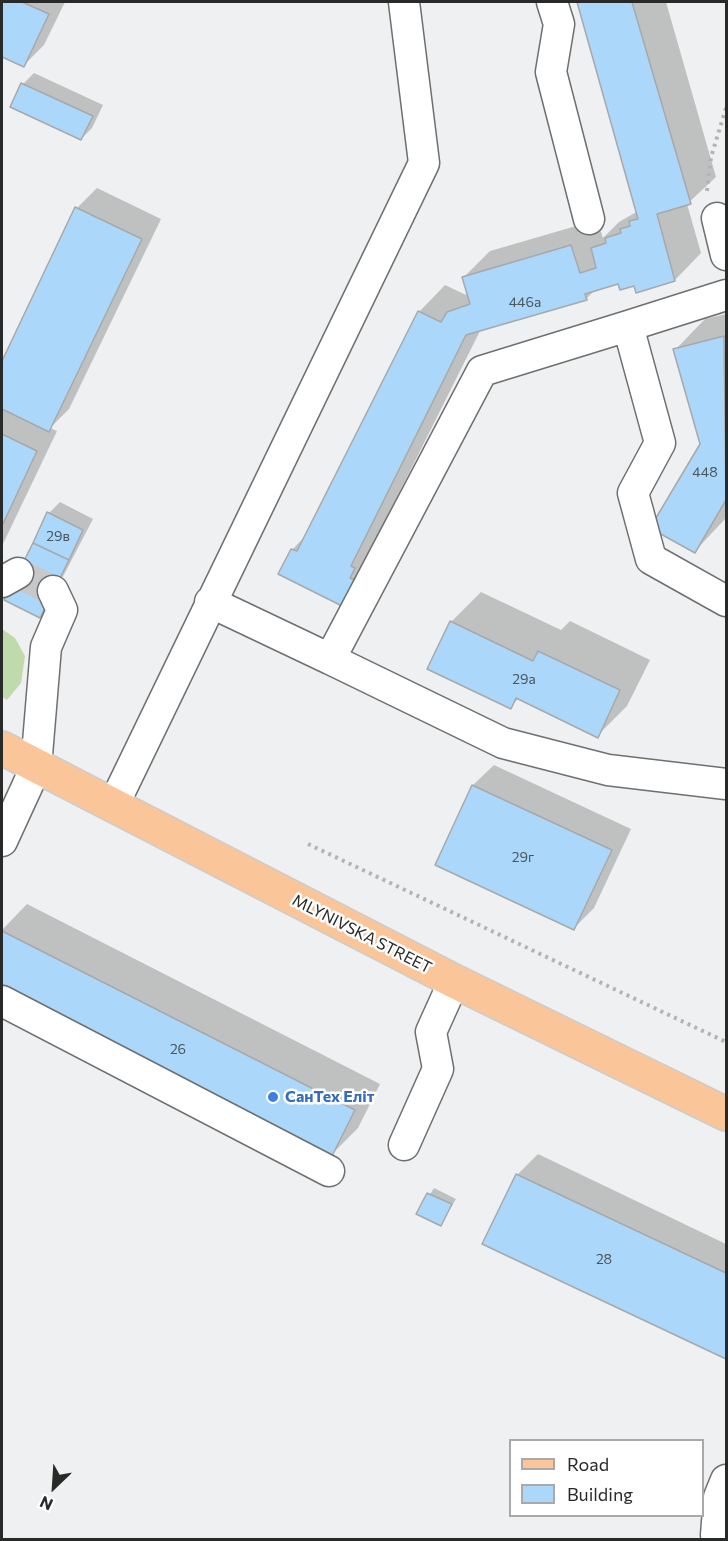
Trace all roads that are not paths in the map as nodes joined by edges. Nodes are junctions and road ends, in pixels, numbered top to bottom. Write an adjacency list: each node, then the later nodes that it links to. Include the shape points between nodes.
1 (404, 2): 10 (lane, via 424,163)
2 (552, 2): 4 (lane, via 559,24 551,72)
3 (717, 218): 5 (lane)
4 (589, 219)
5 (726, 255)
6 (726, 295): 7 (lane)
7 (628, 326): 9 (lane, via 660,443 633,493 651,559); 11 (lane, via 482,371)
8 (54, 591): 13 (lane, via 63,610 46,647)
9 (726, 601)
10 (210, 602): 11 (lane); 15 (lane)
11 (330, 659): 14 (lane, via 503,743 608,770)
12 (2, 748): 13 (main road, MLYNIVSKA STREET)
13 (36, 767): 15 (main road, MLYNIVSKA STREET); 16 (lane)
14 (726, 784)
15 (113, 806): 17 (main road, MLYNIVSKA STREET)
16 (2, 841)
17 (454, 981): 19 (main road, MLYNIVSKA STREET); 20 (lane, via 431,1032 438,1069)
18 (2, 1001): 21 (lane)
19 (726, 1114)
20 (404, 1145)
21 (329, 1171)
22 (726, 1480): 23 (lane, via 719,1497)
23 (718, 1539)

